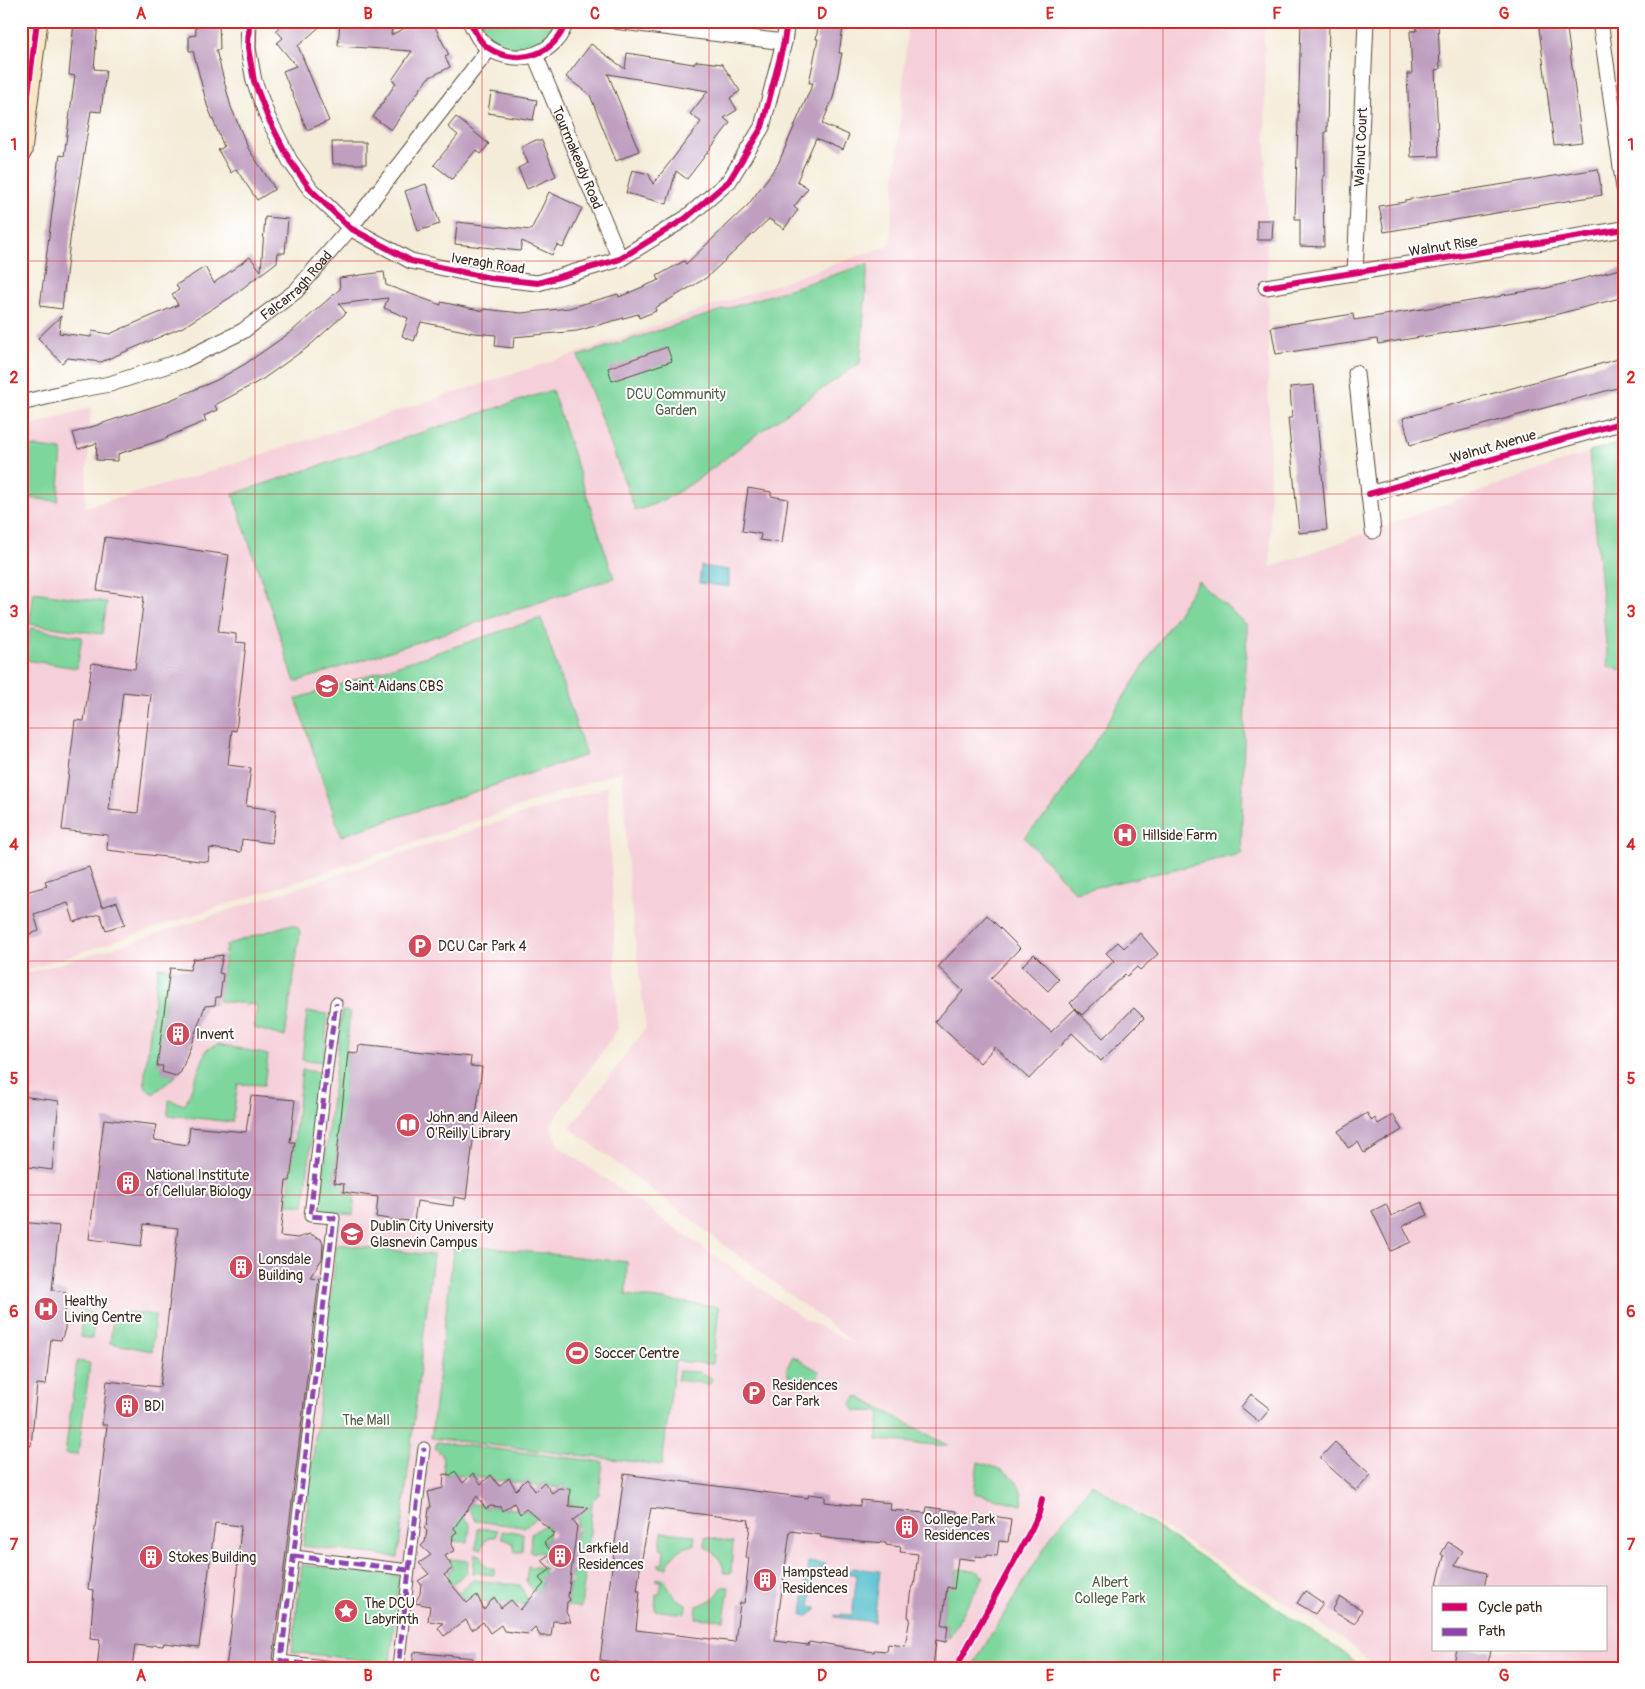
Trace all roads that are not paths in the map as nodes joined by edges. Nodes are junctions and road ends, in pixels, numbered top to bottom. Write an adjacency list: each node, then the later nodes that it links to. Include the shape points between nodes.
1 (37, 21): 12 (main road)
2 (249, 21): 14 (street, Iveragh Road, via 248,48 254,81 268,118 290,161 312,190)
3 (470, 21): 10 (street, via 477,37)
4 (566, 21): 11 (street, via 557,40)
5 (615, 21): 9 (street)
6 (786, 21): 9 (street, Iveragh Road)
7 (1366, 21): 17 (street, Walnut Court)
8 (1600, 21): 13 (street)
9 (784, 42): 16 (street, Iveragh Road, via 762,127 729,181 686,218)
10 (489, 49): 11 (street, via 503,56); 14 (street, Falcarragh Road)
11 (535, 55): 16 (street, Tourmakeady Road)
12 (21, 152)
13 (1624, 188)
14 (350, 228): 16 (street, Iveragh Road, via 411,261 490,278 538,283); 20 (street, Falcarragh Road, via 296,291 243,331 184,360 110,384)
15 (1624, 229): 17 (street, Walnut Rise)
16 (620, 259)
17 (1355, 273): 18 (street, Walnut Rise)
18 (1266, 287)
19 (1356, 373): 22 (street)
20 (21, 403)
21 (1624, 422): 22 (street, Walnut Avenue)
22 (1369, 494): 23 (street)
23 (1373, 531)
24 (336, 1003): 26 (street, via 310,1216 334,1218)
25 (424, 1448): 27 (street)
26 (294, 1556): 27 (street); 28 (street)
27 (409, 1570): 30 (street)
28 (281, 1666): 29 (street)
29 (342, 1668)
30 (398, 1668)

